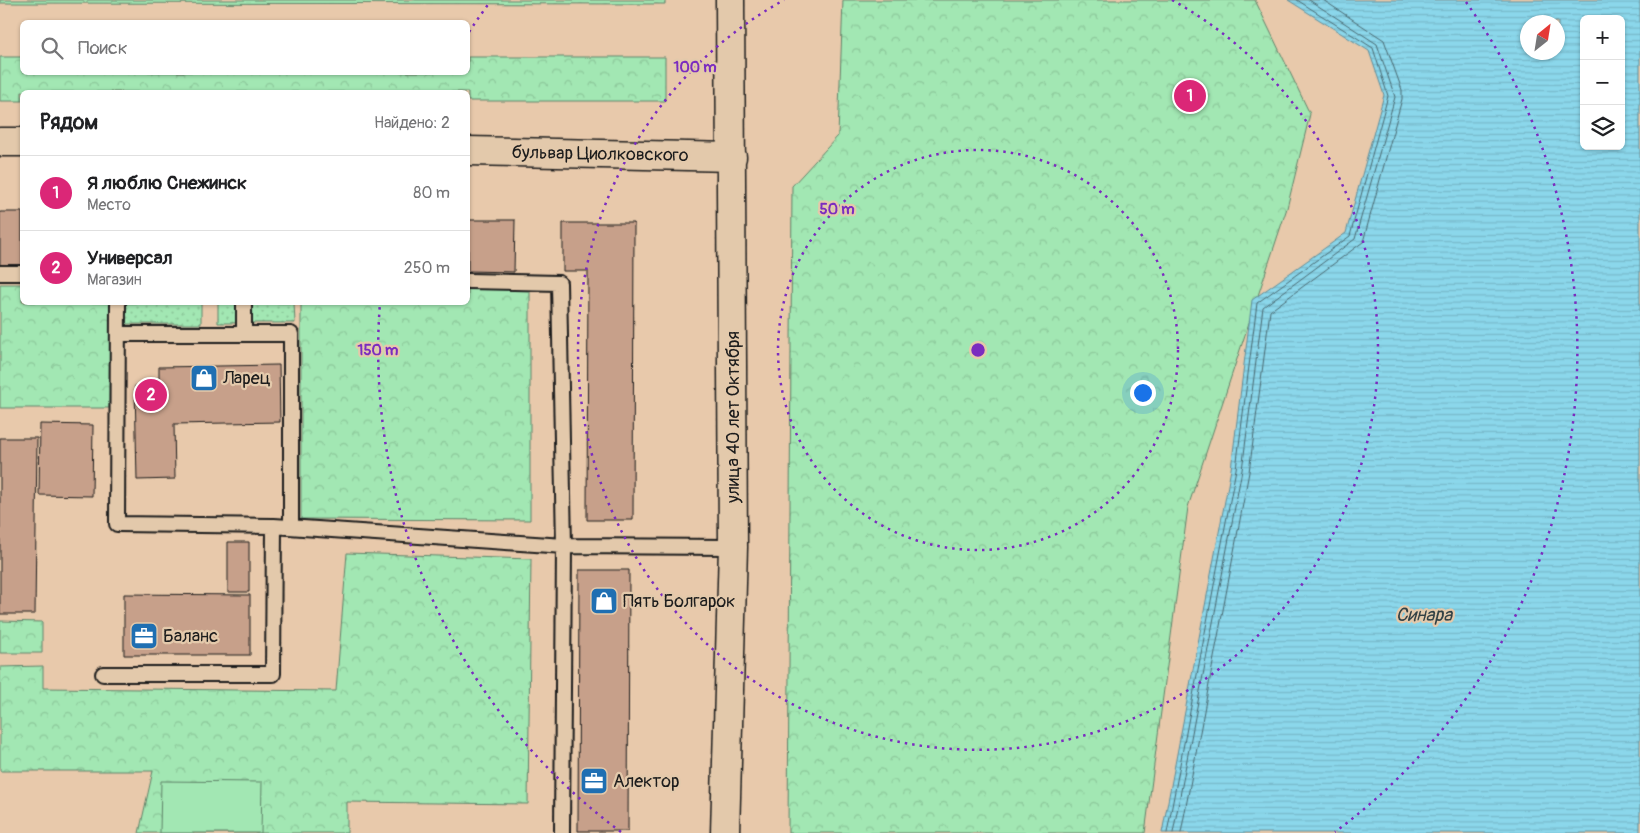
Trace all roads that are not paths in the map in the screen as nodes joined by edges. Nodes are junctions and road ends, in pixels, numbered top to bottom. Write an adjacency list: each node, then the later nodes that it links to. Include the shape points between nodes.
1 (730, 0): 5 (street, улица 40 лет Октября)
2 (0, 142): 3 (street)
3 (20, 142)
4 (470, 151): 5 (street, бульвар Циолковского)
5 (732, 157): 16 (street, улица 40 лет Октября)
6 (0, 273): 7 (lane)
7 (20, 273)
8 (470, 281): 15 (lane, via 560,283)
9 (118, 305): 11 (lane)
10 (244, 305): 12 (lane)
11 (118, 334): 12 (lane); 13 (lane, via 117,524)
12 (244, 334): 14 (lane, via 291,334)
13 (274, 526): 14 (lane); 17 (lane, via 273,674)
14 (291, 526): 15 (lane)
15 (564, 546): 16 (lane); 18 (lane)
16 (733, 547): 19 (street, улица 40 лет Октября)
17 (104, 674)
18 (562, 833)
19 (725, 833)

